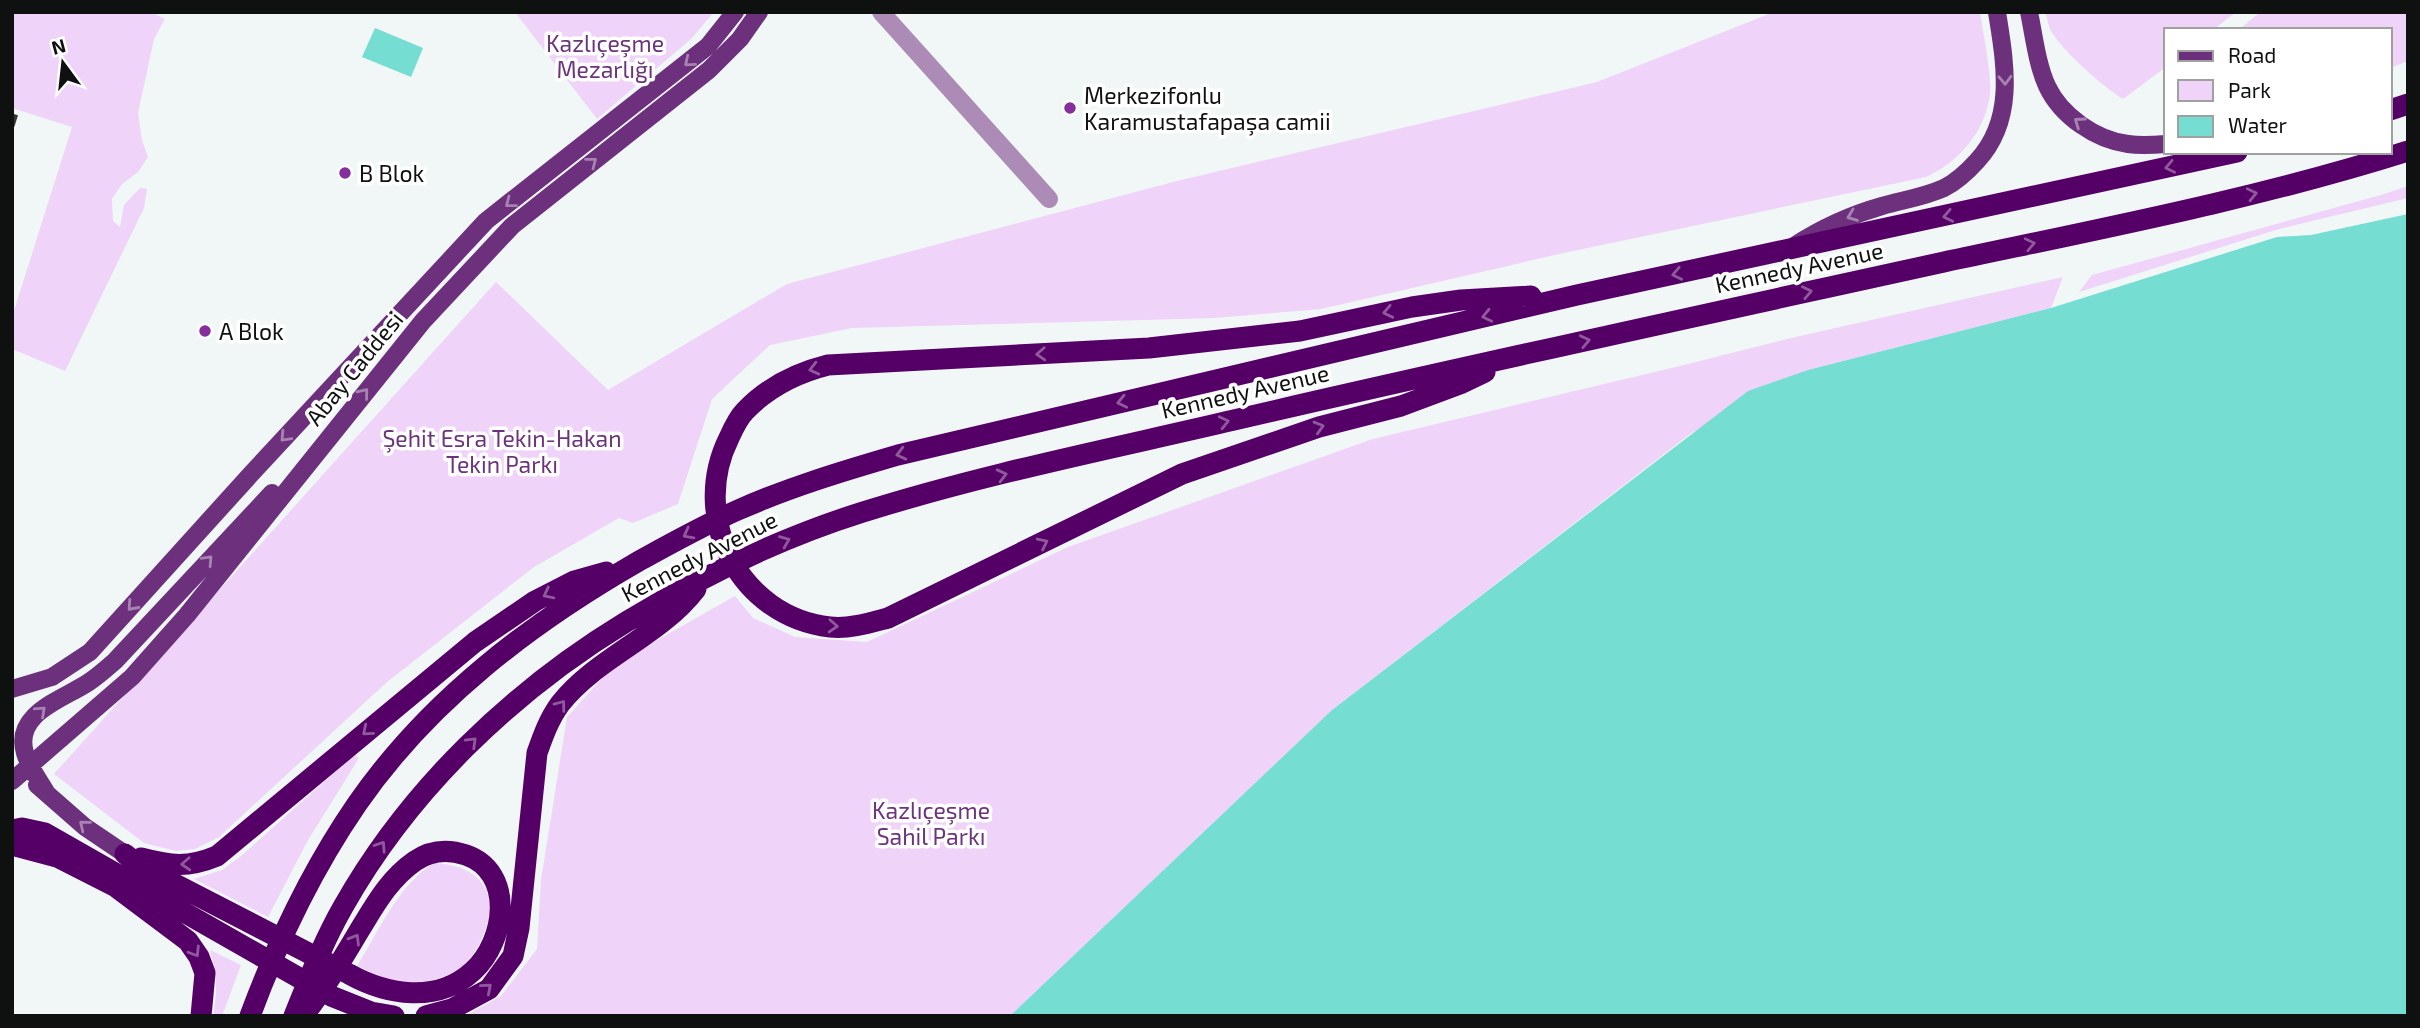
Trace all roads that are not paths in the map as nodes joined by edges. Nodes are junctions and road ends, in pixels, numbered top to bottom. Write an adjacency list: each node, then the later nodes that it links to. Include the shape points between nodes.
1 (735, 12): 16 (main road, Abay Caddesi, one-way to 16, via 708,46 486,221 90,652 52,677)
2 (759, 12): 13 (main road, Abay Caddesi, one-way to 2, via 423,321 512,226 709,70)
3 (881, 12): 9 (street)
4 (1997, 12): 10 (main road, one-way to 10, via 2005,99 1982,156 1945,187 1852,215)
5 (2029, 12): 6 (main road, one-way to 5, via 2111,140 2067,113 2047,86)
6 (2164, 145)
7 (2408, 151): 12 (highway, Kennedy Avenue, one-way to 7, via 2278,188)
8 (2228, 154): 10 (highway, Kennedy Avenue, one-way to 10)
9 (1049, 199)
10 (1786, 251): 11 (highway, Kennedy Avenue, one-way to 11)
11 (1577, 295): 12 (highway, one-way to 12, via 1461,299 1300,331 1149,348 828,365 800,373 772,388 744,412 723,449 716,473 722,543 741,578 769,605 812,624 859,626 888,618 1182,474 1320,427 1401,406); 14 (highway, Kennedy Avenue, one-way to 14, via 898,455 737,510)
12 (1518, 355): 15 (highway, Kennedy Avenue, one-way to 12, via 811,530 927,493)
13 (321, 446): 18 (main road, Abay Caddesi, via 132,677); 19 (main road, one-way to 13, via 24,751 24,733 31,720 115,661 256,508)
14 (635, 564): 22 (highway, one-way to 22, via 574,581 475,642 217,856 197,864 172,865); 24 (highway, Kennedy Avenue, via 550,615 503,650 391,760 357,804 310,883)
15 (705, 577): 25 (highway, Kennedy Avenue, one-way to 15, via 345,904 395,826 424,791 511,706 554,672 620,625); 28 (highway, one-way to 15, via 452,1010 489,989 513,956 537,753 560,705 584,679 667,618)
16 (12, 690)
17 (12, 767): 19 (main road)
18 (12, 781)
19 (46, 792): 22 (main road, one-way to 19)
20 (12, 830): 27 (highway, via 46,833 331,996)
21 (12, 845): 23 (highway, one-way to 23, via 57,857 116,887 188,941 205,973)
22 (125, 854): 26 (highway, one-way to 22, via 323,989 384,890 417,859 434,851 457,852 476,858 490,872 498,886 501,912 485,956 473,971 436,991 418,994 375,986 349,974 230,913 142,867)
23 (201, 1016)
24 (250, 1016)
25 (295, 1016)
26 (303, 1016)
27 (394, 1016)
28 (426, 1016)

